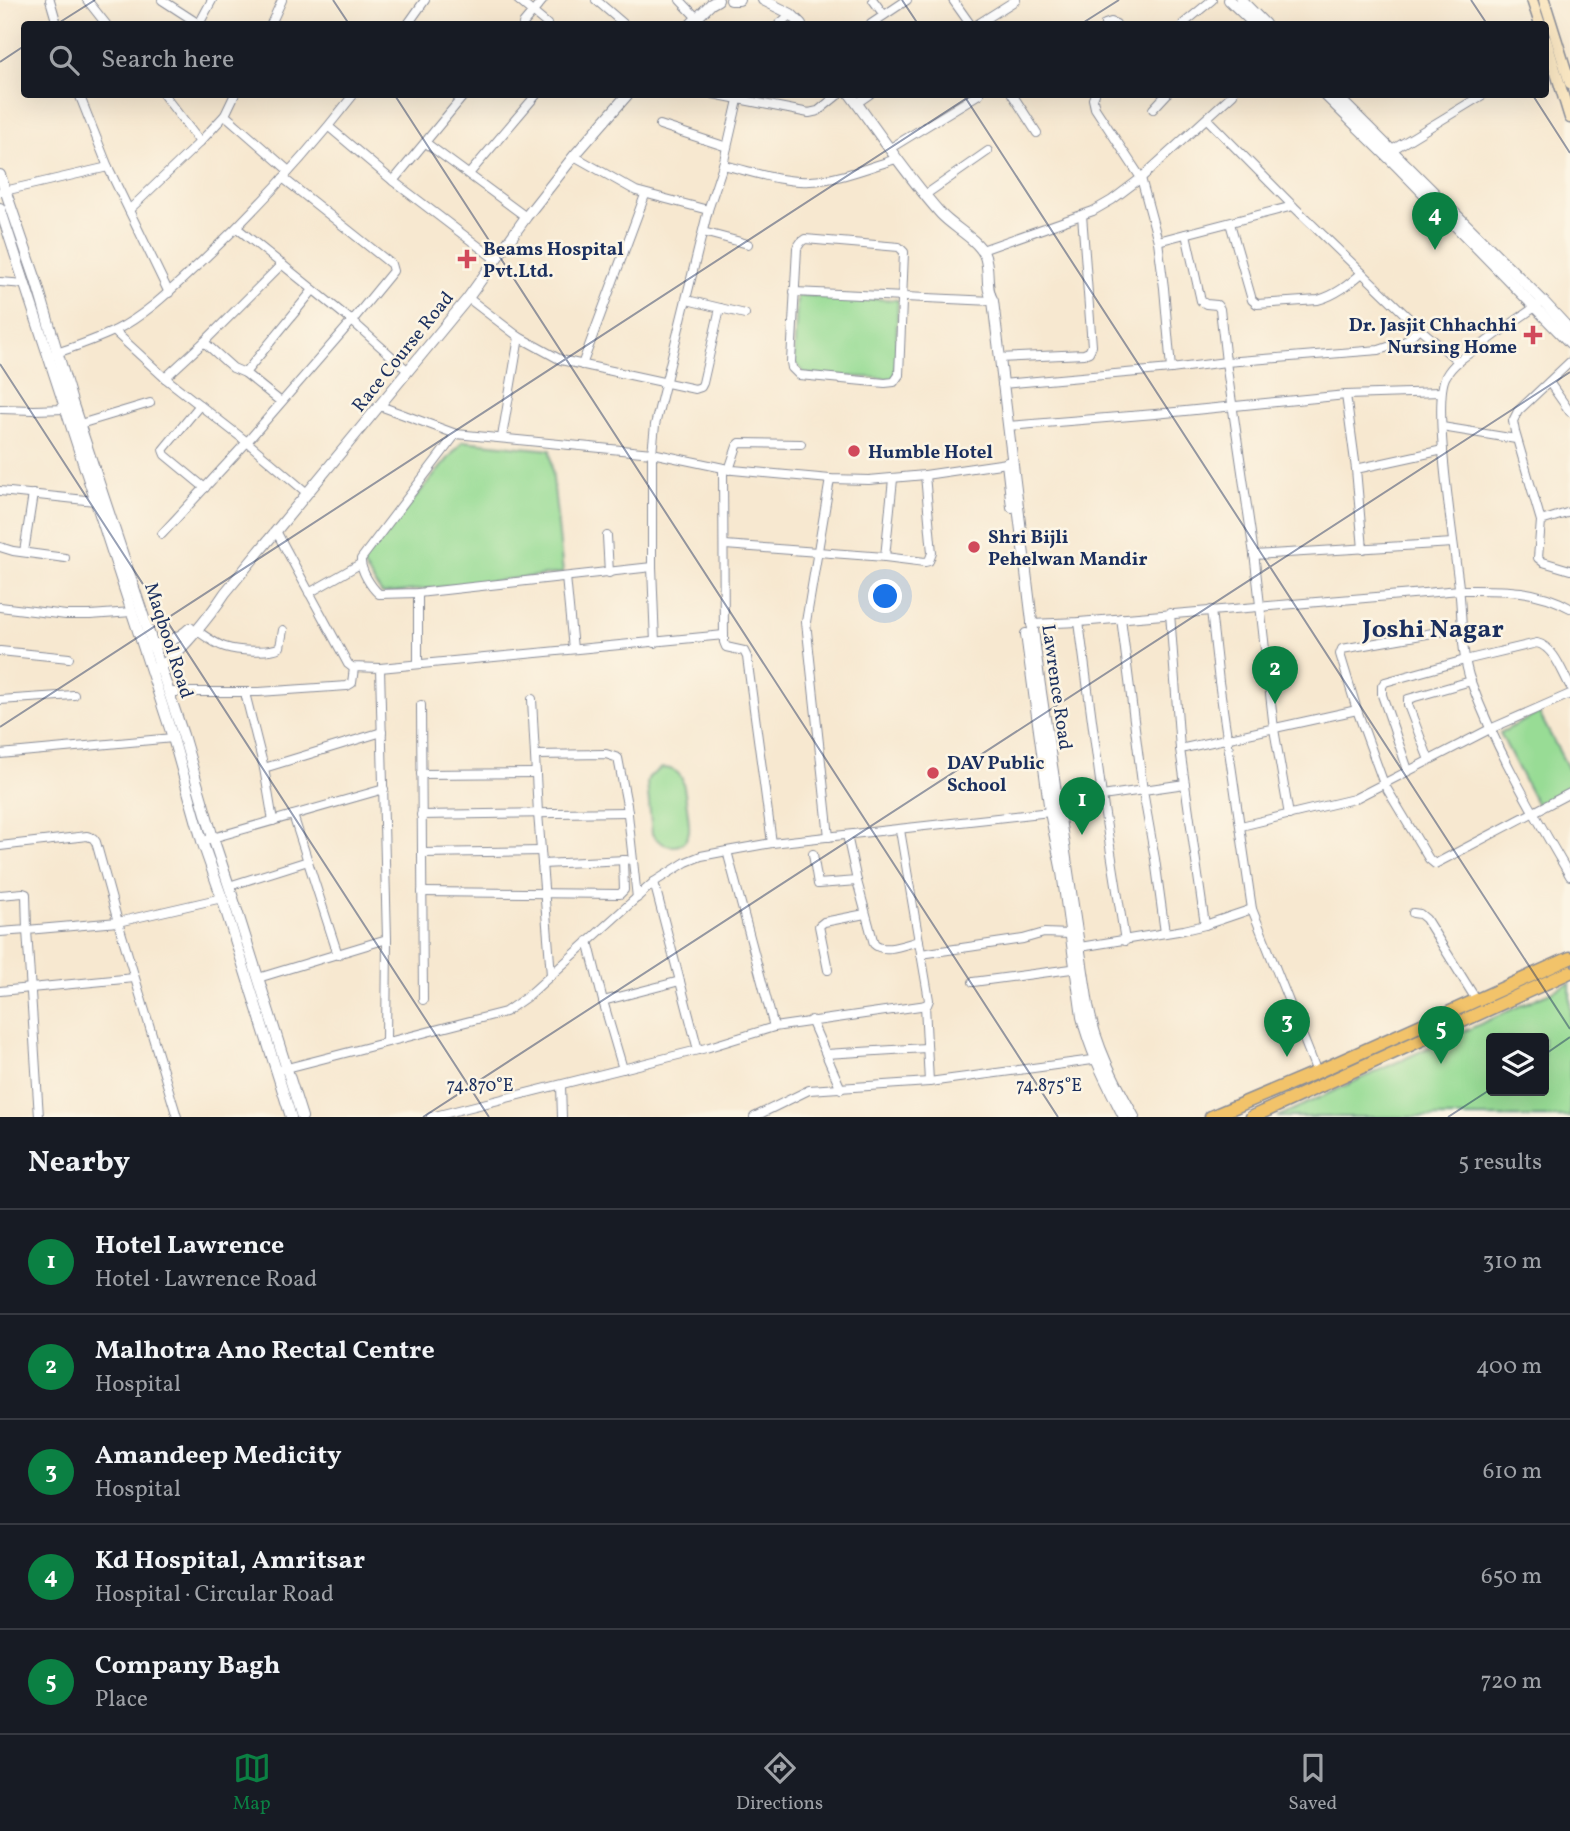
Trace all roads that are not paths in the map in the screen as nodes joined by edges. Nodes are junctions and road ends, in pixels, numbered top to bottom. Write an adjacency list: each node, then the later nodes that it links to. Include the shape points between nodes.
1 (50, 0): 28 (street)
2 (87, 0): 29 (street)
3 (162, 0): 30 (street)
4 (212, 0): 31 (street)
5 (282, 0): 32 (street)
6 (413, 0): 23 (street)
7 (518, 0): 25 (street)
8 (543, 0): 25 (street)
9 (596, 0): 36 (street)
10 (680, 0): 37 (street)
11 (731, 0): 12 (street)
12 (739, 0)
13 (763, 0): 26 (street)
14 (873, 0): 27 (street)
15 (907, 0): 27 (street)
16 (953, 0): 41 (street)
17 (1016, 0): 42 (street)
18 (1212, 0): 43 (street)
19 (1230, 0): 44 (street)
20 (1241, 0): 45 (street)
21 (1532, 0): 46 (main road)
22 (1544, 0): 47 (main road)
23 (424, 1): 33 (street)
24 (714, 1): 37 (street)
25 (533, 12): 34 (street); 35 (street)
26 (791, 15): 38 (street); 39 (street)
27 (884, 16): 40 (street)
28 (56, 21)
29 (104, 21)
30 (194, 21)
31 (201, 21)
32 (272, 21)
33 (410, 21)
34 (526, 21)
35 (544, 21)
36 (620, 21)
37 (694, 21)
38 (783, 21)
39 (798, 21)
40 (876, 21)
41 (968, 21)
42 (983, 21)
43 (1187, 21)
44 (1245, 21)
45 (1262, 21)
46 (1539, 21)
47 (1556, 50): 48 (main road); 72 (main road)
48 (1570, 83)
49 (81, 98): 86 (street)
50 (166, 98): 77 (street)
51 (233, 98): 71 (street)
52 (351, 98): 75 (street)
53 (459, 98): 78 (street)
54 (534, 98): 88 (street)
55 (625, 98): 83 (street, Race Course Road)
56 (730, 98): 68 (street)
57 (834, 98): 68 (street, via 809,113)
58 (972, 98): 80 (street)
59 (1015, 98): 76 (street)
60 (1093, 98): 91 (street, via 1095,108)
61 (1163, 98): 70 (street)
62 (1220, 98): 69 (street)
63 (1229, 98): 69 (street)
64 (1328, 98): 82 (street)
65 (1339, 98): 82 (street)
66 (1476, 98): 82 (street)
67 (853, 99): 80 (street)
68 (738, 100): 79 (street)
69 (1224, 103): 73 (street)
70 (1153, 109)
71 (225, 115): 77 (street); 87 (street)
72 (1570, 118)
73 (1207, 119): 91 (street); 96 (street)
74 (660, 125): 79 (street)
75 (329, 127): 87 (street); 92 (street)
76 (1037, 133)
77 (200, 142): 98 (street)
78 (426, 143): 88 (street); 92 (street)
79 (727, 147): 85 (street)
80 (889, 149): 84 (street)
81 (988, 151): 95 (street)
82 (1388, 152): 121 (street)
83 (574, 156): 94 (street); 101 (street, Race Course Road)
84 (897, 159): 85 (street, via 811,181); 95 (street)
85 (723, 165): 99 (street)
86 (108, 167): 93 (street); 98 (street)
87 (289, 171): 90 (street)
88 (469, 174): 101 (street)
89 (0, 176): 93 (street, Maqbool Road)
90 (283, 178): 103 (street); 124 (street, via 393,267)
91 (1141, 178): 100 (street); 106 (street)
92 (393, 181): 109 (street)
93 (2, 192): 131 (street, Maqbool Road)
94 (645, 195): 99 (street); 136 (street)
95 (925, 195): 108 (street)
96 (1293, 206): 102 (street); 111 (street)
97 (0, 208): 113 (street, Maqbool Road)
98 (129, 210): 116 (street)
99 (708, 210): 104 (street)
100 (1082, 215): 108 (street); 132 (street, via 1091,350)
101 (526, 217): 109 (street, Race Course Road)
102 (1230, 223): 105 (street); 111 (street, via 1257,304 1326,298)
103 (237, 228): 110 (street); 116 (street)
104 (703, 232): 107 (street); 120 (street)
105 (1186, 234): 106 (street); 134 (street, via 1200,298 1220,309)
106 (1158, 241): 137 (street)
107 (748, 244)
108 (982, 250): 119 (street, Lawrence Road)
109 (495, 259): 118 (street, Race Course Road)
110 (282, 264): 114 (street); 129 (street)
111 (1362, 273): 125 (street)
112 (0, 282): 113 (street)
113 (25, 284): 131 (street, Maqbool Road)
114 (313, 290): 124 (street); 139 (street)
115 (794, 292): 117 (street); 117 (street, via 797,248 805,239 899,247 905,255); 117 (street, via 791,362 795,372 885,383 894,382 899,375)
116 (169, 293): 127 (street)
117 (902, 297): 119 (street)
118 (468, 298): 128 (street); 138 (street, Race Course Road)
119 (989, 299): 132 (street, Lawrence Road); 164 (street, Lawrence Road)
120 (687, 300): 122 (street); 141 (street)
121 (1539, 304): 126 (street); 130 (street); 133 (street)
122 (720, 308): 123 (street); 141 (street, via 701,387)
123 (745, 314)
124 (352, 321): 138 (street); 146 (street)
125 (1419, 328): 133 (street); 134 (street, via 1406,341 1379,350)
126 (1570, 330)
127 (114, 331): 131 (street); 140 (street)
128 (519, 337): 136 (street, via 561,360); 158 (street)
129 (204, 342): 139 (street); 140 (street)
130 (1570, 343)
131 (53, 354): 152 (street, Maqbool Road); 154 (street, Maqbool Road)
132 (999, 358): 143 (street, Lawrence Road)
133 (1458, 361): 144 (street, via 1446,374)
134 (1226, 362): 137 (street); 150 (street)
135 (1570, 362): 142 (street)
136 (582, 365): 141 (street)
137 (1171, 369): 143 (street)
138 (408, 371): 149 (street, Race Course Road)
139 (245, 373): 146 (street)
140 (165, 378): 148 (street)
141 (666, 382): 163 (street)
142 (1549, 382): 153 (street); 159 (street, via 1515,416)
143 (1002, 384): 155 (street, Lawrence Road)
144 (1441, 392): 145 (street); 156 (street)
145 (1346, 395): 150 (street); 165 (street)
146 (281, 402): 160 (street)
147 (150, 403): 154 (street)
148 (200, 405): 160 (street); 170 (street, via 163,450)
149 (380, 406): 157 (street); 173 (street, Race Course Road)
150 (1233, 406): 155 (street); 186 (street)
151 (0, 409): 152 (street)
152 (65, 409): 174 (street, Maqbool Road)
153 (1570, 412)
154 (80, 424): 212 (street, Maqbool Road)
155 (1008, 426): 206 (street, Lawrence Road)
156 (1442, 427): 159 (street); 162 (street)
157 (456, 434): 158 (street); 189 (street)
158 (502, 437): 163 (street)
159 (1516, 439): 176 (street)
160 (247, 442): 170 (street); 173 (street)
161 (800, 444): 166 (street, via 740,443)
162 (1443, 450): 165 (street); 180 (street)
163 (652, 453): 166 (street); 190 (street)
164 (1007, 463): 167 (street); 231 (street, Lawrence Road)
165 (1356, 469): 183 (street)
166 (726, 470): 168 (street); 181 (street)
167 (925, 475): 169 (street); 187 (street, via 931,558 925,562)
168 (830, 479): 169 (street); 185 (street)
169 (893, 479): 187 (street)
170 (205, 488): 178 (street)
171 (0, 491): 172 (street)
172 (33, 494): 174 (street); 184 (street)
173 (307, 494): 177 (street, Race Course Road)
174 (94, 501): 202 (street, Maqbool Road)
175 (1570, 512): 176 (street)
176 (1541, 520): 191 (street, via 1538,558)
177 (276, 531): 195 (street, Race Course Road); 196 (street)
178 (162, 534)
179 (607, 536): 192 (street)
180 (1453, 544): 183 (street); 194 (street)
181 (724, 545): 185 (street); 210 (street)
182 (0, 547): 184 (street)
183 (1363, 549): 186 (street)
184 (24, 552): 188 (street)
185 (817, 552): 187 (street); 263 (street, via 806,635)
186 (1254, 555): 198 (street)
187 (885, 557)
188 (65, 558)
189 (360, 564): 196 (street); 197 (street, via 382,596)
190 (652, 568): 192 (street); 211 (street)
191 (1570, 570)
192 (610, 573): 193 (street)
193 (566, 577): 197 (street); 213 (street)
194 (1460, 590): 198 (street); 200 (street, via 1515,590); 207 (street)
195 (225, 593): 209 (street, Race Course Road); 212 (street, Race Course Road, via 184,635)
196 (309, 593): 218 (street)
197 (418, 593): 217 (street)
198 (1260, 606): 201 (street); 232 (street)
199 (0, 607): 202 (street, via 66,615)
200 (1570, 608)
201 (1211, 610): 203 (street); 236 (street)
202 (132, 612): 212 (street, Maqbool Road)
203 (1170, 613): 204 (street); 237 (street)
204 (1121, 618): 205 (street); 248 (street)
205 (1079, 622): 206 (street); 250 (street)
206 (1031, 624): 231 (street, Lawrence Road)
207 (1461, 628): 216 (street); 230 (street, via 1342,649)
208 (283, 630): 209 (street, via 280,647 275,650 224,647)
209 (196, 631): 220 (street, Race Course Road)
210 (724, 635): 211 (street); 265 (street, via 725,646 747,656)
211 (655, 643): 213 (street)
212 (149, 646): 220 (street, Maqbool Road)
213 (573, 649): 217 (street)
214 (0, 651): 215 (street)
215 (69, 658)
216 (1465, 660): 221 (street); 222 (street, via 1542,644); 242 (street, via 1382,686)
217 (418, 664): 219 (street)
218 (354, 668): 219 (street); 224 (street, via 349,685)
219 (380, 668): 234 (street)
220 (156, 669): 223 (street, Maqbool Road); 235 (street, Maqbool Road)
221 (1471, 681): 233 (street); 240 (street, via 1408,699)
222 (1570, 686)
223 (168, 692): 224 (street); 264 (street, Maqbool Road, via 183,735)
224 (245, 693): 241 (street)
225 (1570, 694): 233 (street)
226 (75, 695): 228 (street)
227 (532, 699): 239 (street)
228 (0, 700)
229 (421, 705): 244 (street)
230 (1357, 710): 232 (street); 246 (street)
231 (1042, 727): 251 (street, Lawrence Road); 253 (street, Lawrence Road)
232 (1274, 729): 236 (street); 258 (street)
233 (1490, 729): 240 (street); 255 (street)
234 (382, 732): 241 (street); 247 (street)
235 (173, 738): 238 (street); 264 (street, Maqbool Road)
236 (1228, 739): 237 (street); 260 (street)
237 (1180, 749): 245 (street)
238 (0, 754)
239 (535, 755): 243 (street); 252 (street, via 616,757)
240 (1429, 760): 242 (street)
241 (264, 768): 259 (street)
242 (1408, 770): 246 (street)
243 (536, 773): 244 (street); 254 (street)
244 (421, 774): 257 (street)
245 (1185, 784): 248 (street); 288 (street)
246 (1384, 784): 255 (street, via 1435,864); 258 (street, via 1354,799)
247 (383, 789): 256 (street); 293 (street)
248 (1143, 791): 250 (street); 291 (street)
249 (1570, 793): 255 (street)
250 (1102, 796): 251 (street); 294 (street)
251 (1057, 800): 297 (street, Lawrence Road)
252 (628, 812): 254 (street); 271 (street)
253 (1050, 812): 261 (street); 292 (street, Lawrence Road)
254 (538, 813): 257 (street); 267 (street)
255 (1534, 813): 275 (street)
256 (293, 815): 259 (street); 273 (street)
257 (421, 815): 269 (street)
258 (1289, 815): 260 (street)
259 (273, 821): 264 (street)
260 (1241, 826): 284 (street)
261 (900, 830): 262 (street); 296 (street)
262 (847, 835): 263 (street); 276 (street)
263 (829, 837): 265 (street)
264 (207, 840): 278 (street, Maqbool Road); 282 (street, Maqbool Road)
265 (772, 844): 268 (street)
266 (0, 846): 287 (street, via 90,836 96,842)
267 (541, 851): 269 (street); 274 (street)
268 (727, 851): 277 (street, via 686,862); 317 (street)
269 (422, 853): 279 (street)
270 (813, 854): 276 (street, via 819,885)
271 (633, 859): 272 (street); 283 (street)
272 (623, 860): 274 (street); 280 (street, via 624,890 620,894)
273 (309, 861): 278 (street); 299 (street)
274 (541, 864): 280 (street)
275 (1570, 877)
276 (857, 881): 286 (street)
277 (654, 882): 283 (street); 307 (street)
278 (229, 887): 306 (street, Maqbool Road)
279 (422, 892): 280 (street); 311 (street)
280 (544, 892): 304 (street)
281 (0, 894): 289 (street, via 26,894)
282 (222, 898): 287 (street); 323 (street, Maqbool Road)
283 (637, 898): 295 (street)
284 (1252, 909): 288 (street); 325 (street)
285 (1413, 913): 313 (street, via 1426,919)
286 (865, 914): 296 (street, via 876,947); 302 (street, via 819,926)
287 (118, 922): 289 (street); 305 (street)
288 (1205, 925): 291 (street)
289 (27, 930): 290 (street); 309 (street)
290 (0, 932)
291 (1165, 933): 294 (street)
292 (1070, 934): 298 (street, via 1044,933); 301 (street, Lawrence Road)
293 (387, 939): 299 (street); 318 (street)
294 (1125, 940): 297 (street)
295 (588, 941): 304 (street); 312 (street)
296 (919, 941): 298 (street)
297 (1080, 947): 301 (street, Lawrence Road)
298 (921, 954): 314 (street, via 929,1000)
299 (338, 955): 306 (street)
300 (1570, 958): 313 (main road)
301 (1078, 968): 308 (street); 322 (street, Lawrence Road, via 1085,1027)
302 (828, 970)
303 (1570, 972): 315 (main road)
304 (551, 975): 318 (street, via 505,1012)
305 (134, 978): 309 (street); 331 (street)
306 (258, 978): 323 (street, Maqbool Road)
307 (680, 981): 312 (street); 320 (street)
308 (973, 982)
309 (30, 989): 310 (street); 330 (street)
310 (0, 992)
311 (424, 1000)
312 (603, 1001): 324 (street)
313 (1477, 1001): 315 (main road)
314 (925, 1005): 316 (street); 319 (street)
315 (1465, 1013): 325 (main road); 340 (main road)
316 (811, 1020): 317 (street); 321 (street)
317 (774, 1027): 320 (street)
318 (386, 1042): 323 (street)
319 (926, 1048): 321 (street); 326 (street)
320 (698, 1050): 324 (street)
321 (826, 1054): 328 (street)
322 (1099, 1059): 326 (street); 337 (street, Lawrence Road); 338 (street, Lawrence Road)
323 (281, 1069): 332 (street, Maqbool Road); 333 (street, Maqbool Road)
324 (623, 1069): 327 (street)
325 (1317, 1072): 339 (main road)
326 (929, 1082): 328 (street)
327 (561, 1086): 329 (street); 335 (street)
328 (841, 1089): 336 (street, via 809,1090)
329 (451, 1115): 334 (street)
330 (39, 1117)
331 (177, 1117)
332 (290, 1117)
333 (302, 1117)
334 (431, 1117)
335 (562, 1117)
336 (754, 1117)
337 (1124, 1117)
338 (1134, 1117)
339 (1211, 1117)
340 (1252, 1117)

